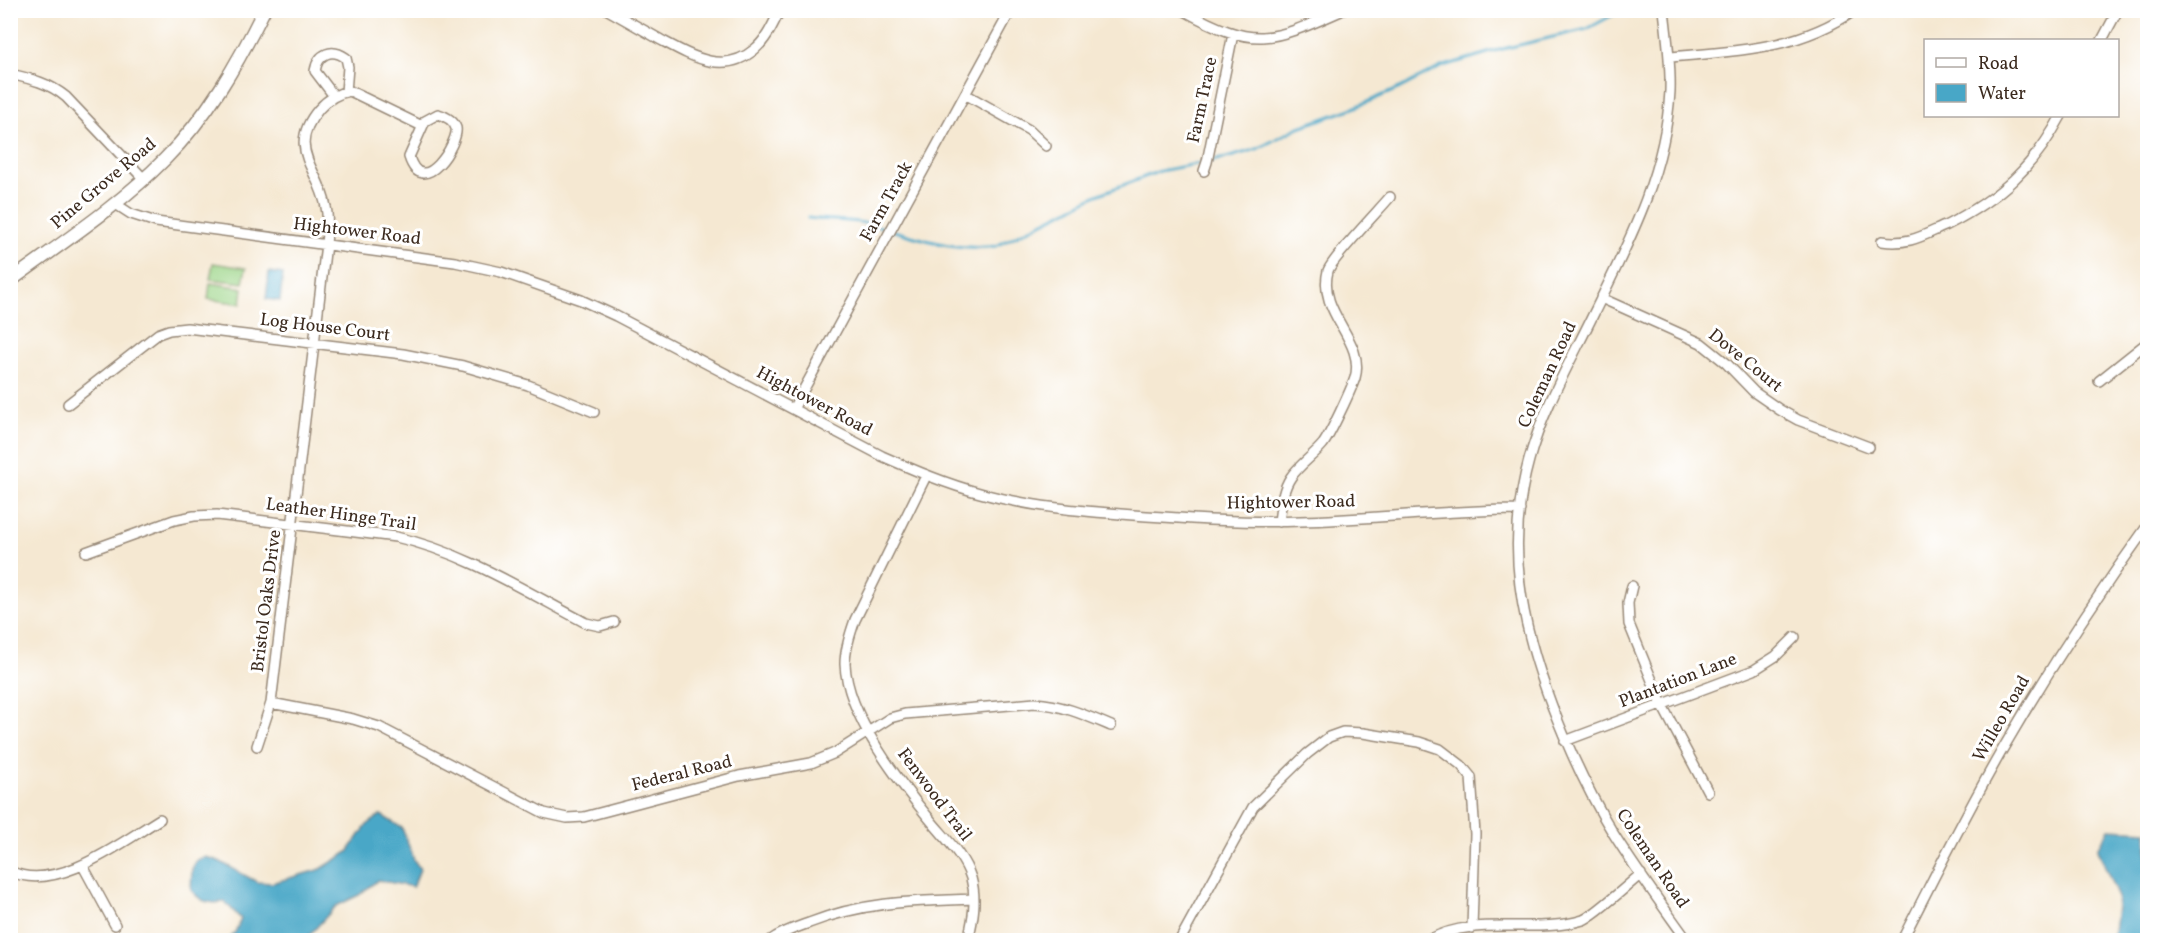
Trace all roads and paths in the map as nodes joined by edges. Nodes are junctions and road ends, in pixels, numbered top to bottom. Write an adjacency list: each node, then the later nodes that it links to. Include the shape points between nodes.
1 (264, 10): 21 (main road, Pine Grove Road, via 203,114 166,158)
2 (608, 10): 3 (street, via 694,57 709,63 727,63 757,48)
3 (780, 10)
4 (1011, 10): 15 (street, Farm Track)
5 (1183, 10): 10 (street)
6 (1342, 10): 10 (street, via 1279,36)
7 (1664, 10): 12 (street, Coleman Road)
8 (1856, 10): 12 (street, via 1790,42)
9 (2118, 10): 11 (street)
10 (1233, 34): 20 (street, Farm Trace)
11 (2103, 39)
12 (1670, 57): 27 (street, Coleman Road, via 1667,123 1659,163)
13 (10, 74): 21 (street, via 39,80 66,97)
14 (346, 92): 16 (street); 16 (street, via 346,58 339,53 325,54 316,63 315,71); 18 (street, via 357,93)
15 (965, 94): 19 (street, via 1029,130); 32 (street, Farm Track)
16 (334, 96): 25 (street, Bristol Oaks Drive, via 310,120 304,136 306,157 326,206)
17 (2060, 117): 24 (street, via 2036,156 1982,206 1914,240 1899,244)
18 (422, 126): 18 (street, via 438,114 446,116 456,128 440,165 433,171 418,170 409,156)
19 (1046, 146)
20 (1204, 171)
21 (143, 178): 23 (main road, Pine Grove Road)
22 (1390, 197): 37 (street, via 1328,269 1327,291 1332,311 1358,363 1355,379 1324,443 1290,478)
23 (114, 203): 25 (street, Hightower Road, via 131,214 156,222); 26 (main road, Pine Grove Road)
24 (1882, 242)
25 (326, 244): 29 (street, Bristol Oaks Drive); 32 (street, Hightower Road, via 455,262 546,287 616,316)
26 (10, 281)
27 (1601, 298): 34 (street, Dove Court, via 1701,344 1754,392 1798,420); 36 (street, Coleman Road, via 1544,414 1529,459)
28 (2148, 342): 30 (street)
29 (314, 343): 31 (street, Log House Court, via 188,328 169,330 150,339); 33 (street, Log House Court, via 463,366 528,385); 38 (street, Bristol Oaks Drive)
30 (2099, 381)
31 (68, 404)
32 (793, 409): 35 (street, Hightower Road)
33 (594, 412)
34 (1869, 447)
35 (927, 476): 37 (street, Hightower Road, via 980,494 1035,506 1202,520); 47 (street, Fenwood Trail, via 848,641 848,686)
36 (1520, 510): 37 (street, Hightower Road); 48 (street, Coleman Road, via 1518,564 1525,620)
37 (1279, 522)
38 (292, 524): 40 (street, Leather Hinge Trail, via 194,516); 42 (street, Leather Hinge Trail, via 423,543 586,623 600,626); 44 (street, Bristol Oaks Drive)
39 (2148, 525): 63 (street, Willeo Road, via 2010,735)
40 (86, 552)
41 (1632, 586): 45 (street, via 1629,624)
42 (614, 622)
43 (1795, 638): 45 (street, Plantation Lane, via 1754,670)
44 (271, 703): 47 (street, Federal Road, via 379,727 544,813 567,818 584,817 739,776 811,763); 49 (street, Bristol Oaks Drive)
45 (1662, 705): 48 (street, Plantation Lane); 50 (street)
46 (1111, 726): 47 (street, Federal Road, via 1067,707 1035,703 904,714)
47 (869, 731): 55 (street, Fenwood Trail, via 903,786 962,858)
48 (1565, 741): 54 (street, Coleman Road, via 1588,790)
49 (257, 746)
50 (1708, 792)
51 (160, 819): 52 (street)
52 (83, 866): 53 (street, via 37,876); 56 (street)
53 (10, 871)
54 (1641, 874): 57 (street, via 1586,919 1549,927); 62 (street, Coleman Road)
55 (975, 899): 58 (street, via 855,907); 59 (street, Fenwood Trail)
56 (116, 925)
57 (1472, 928): 60 (street, via 1475,834 1471,777 1440,749 1419,742 1343,732 1329,737 1307,754 1253,807); 61 (street, via 1444,932)
58 (771, 940)
59 (968, 940)
60 (1180, 940)
61 (1429, 940)
62 (1687, 940)
63 (1902, 940)

